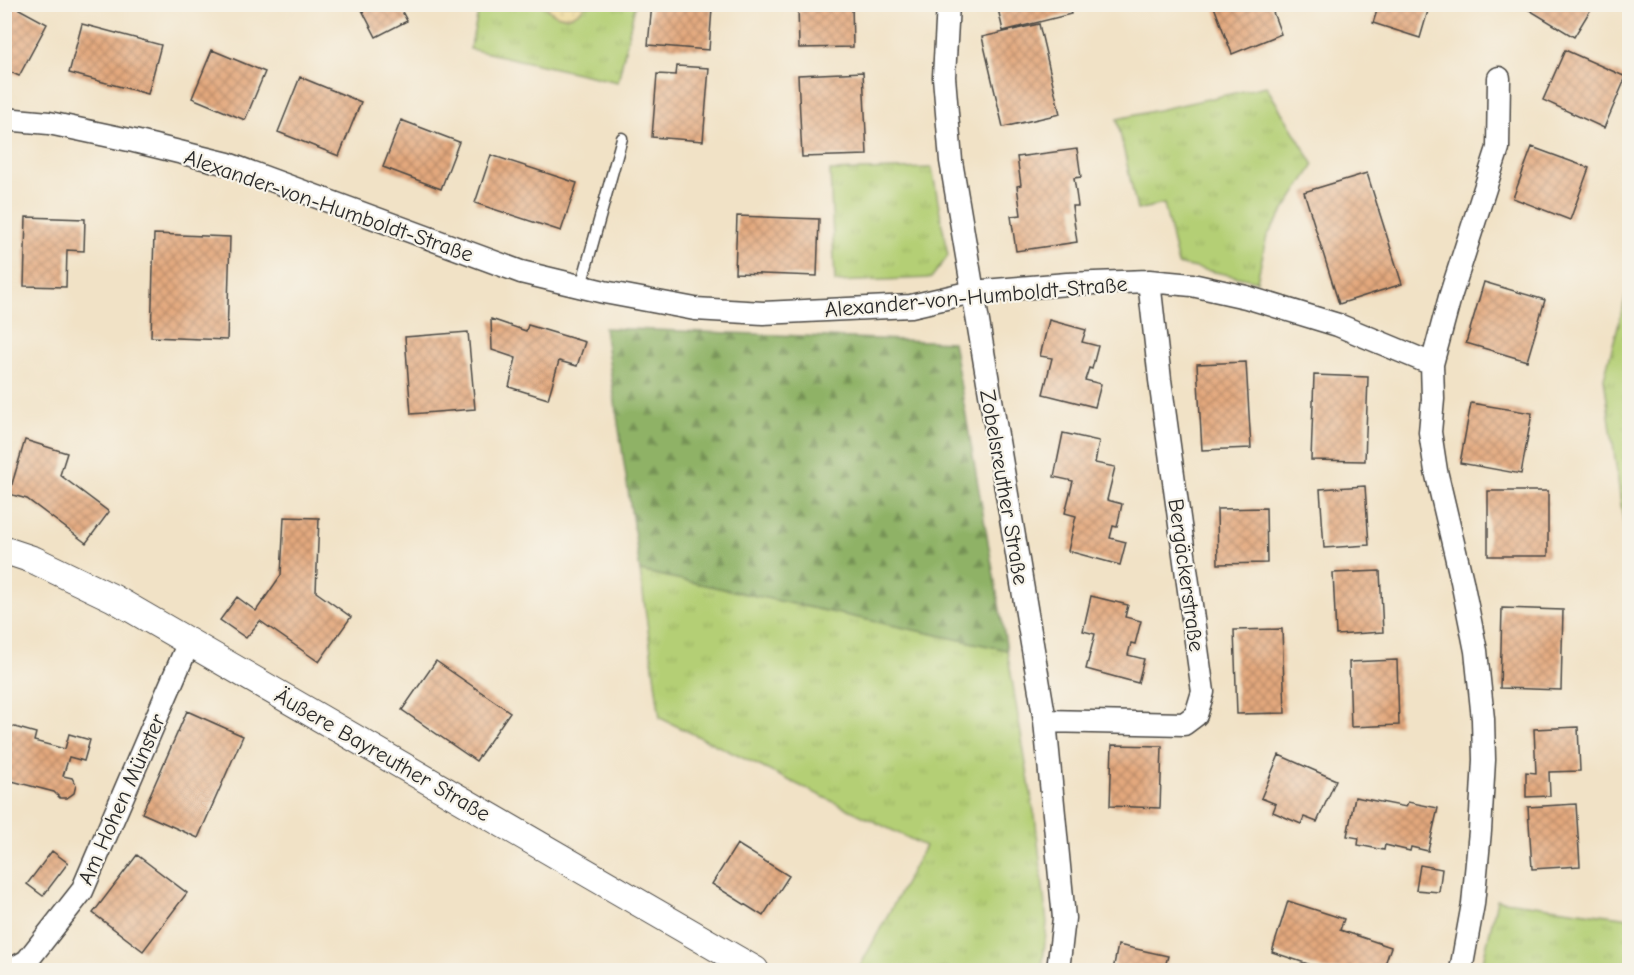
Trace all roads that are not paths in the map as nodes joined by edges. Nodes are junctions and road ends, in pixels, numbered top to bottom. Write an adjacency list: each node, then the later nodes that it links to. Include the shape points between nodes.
1 (948, 4): 7 (street, Zobelsreuther Straße, via 944,77 951,161)
2 (1499, 78): 8 (street, via 1498,148)
3 (4, 119): 6 (street, Alexander-von-Humboldt-Straße, via 49,123 228,164 521,272)
4 (622, 138): 6 (lane)
5 (1149, 281): 7 (street, Alexander-von-Humboldt-Straße); 8 (street, Alexander-von-Humboldt-Straße, via 1192,285 1246,297 1338,325); 11 (street, Bergäckerstraße, via 1203,692 1196,715 1184,724)
6 (582, 286): 7 (street, Alexander-von-Humboldt-Straße, via 695,309 764,313 911,306)
7 (972, 292): 11 (street, Zobelsreuther Straße)
8 (1432, 364): 15 (street, via 1430,432 1476,651 1483,720 1480,831)
9 (4, 550): 10 (street, Äußere Bayreuther Straße, via 34,560 112,598)
10 (189, 642): 12 (street, Am Hohen Münster, via 82,891 27,961); 13 (street, Äußere Bayreuther Straße)
11 (1045, 721): 14 (street, Zobelsreuther Straße, via 1064,918)
12 (11, 970)
13 (755, 970)
14 (1059, 970)
15 (1461, 970)

